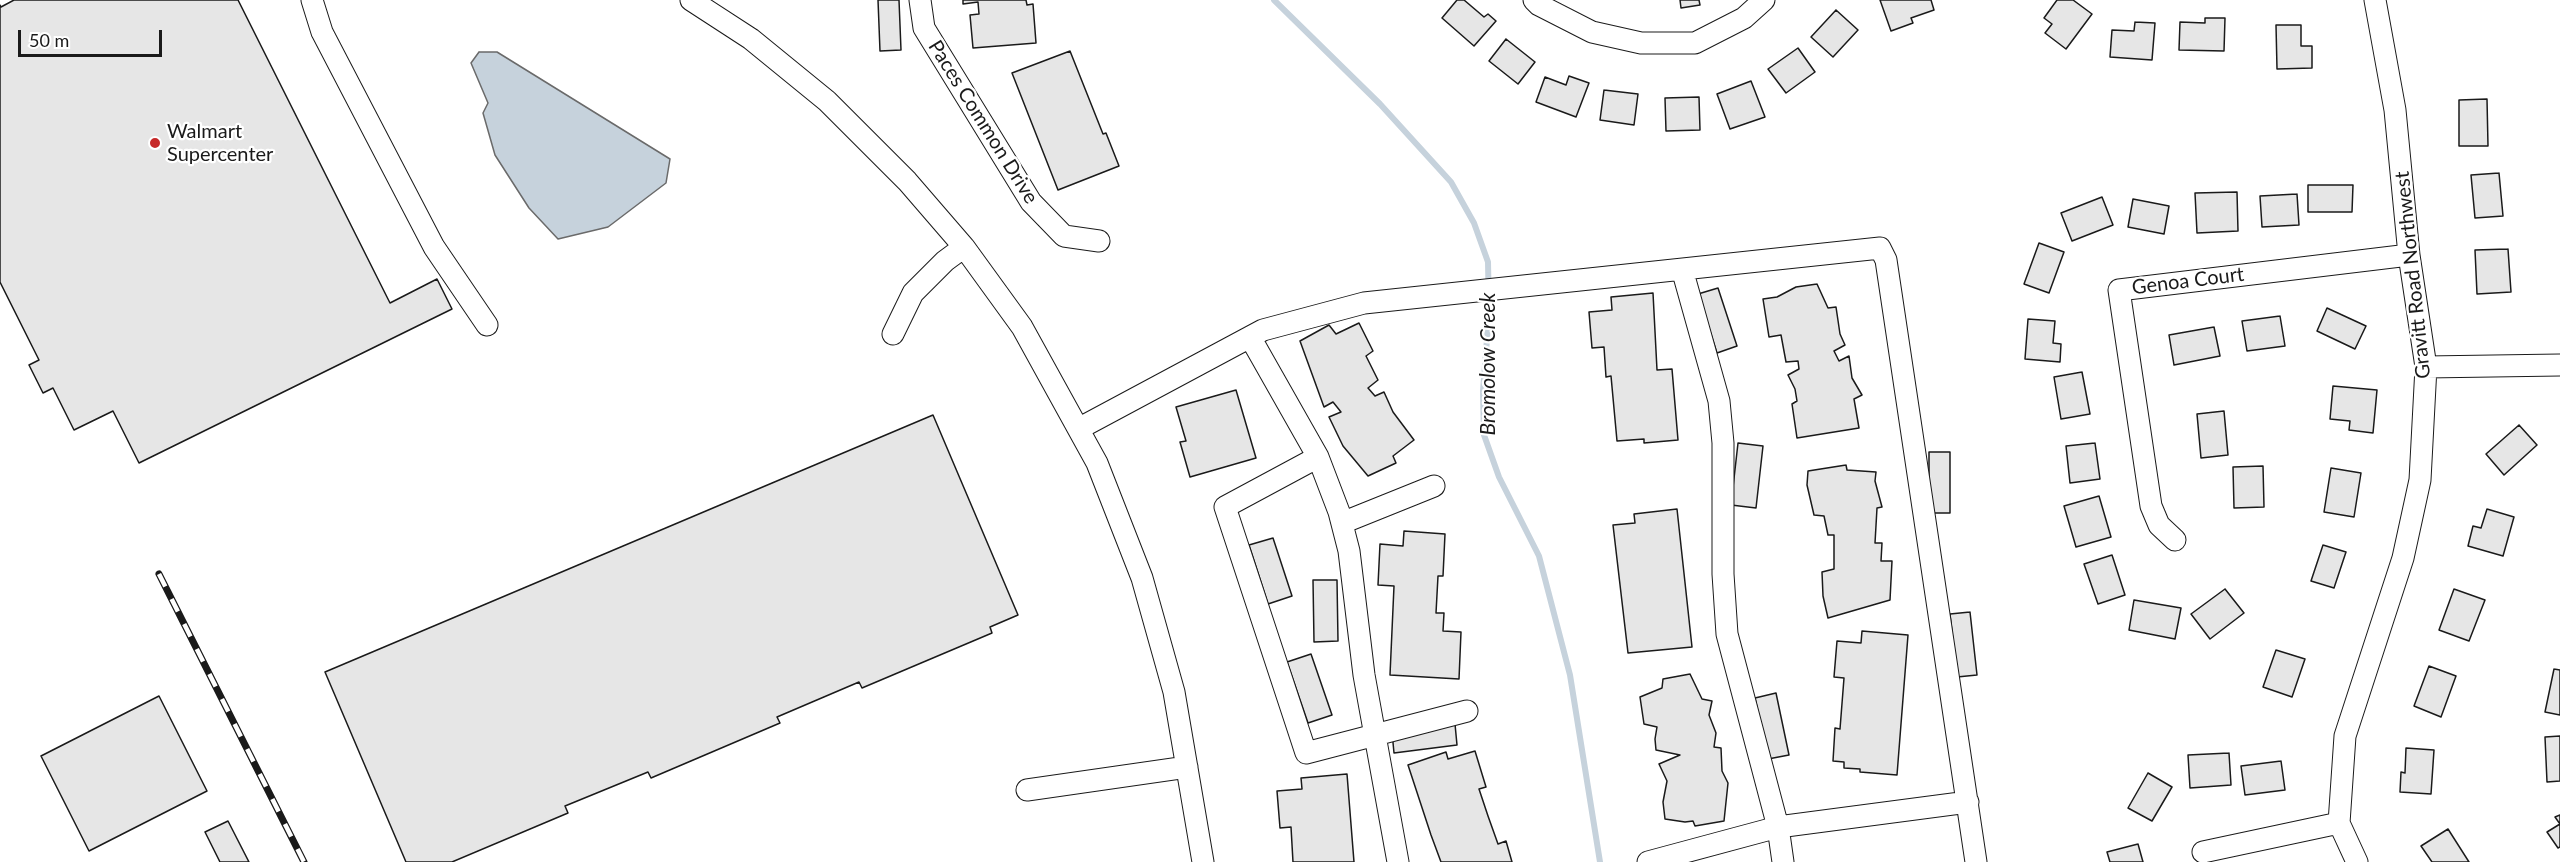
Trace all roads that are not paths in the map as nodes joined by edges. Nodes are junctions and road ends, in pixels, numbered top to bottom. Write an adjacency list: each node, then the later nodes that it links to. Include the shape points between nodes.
1 (312, 0): 11 (street, via 322,32 434,247)
2 (691, 0): 8 (street, via 751,39 827,101 907,181)
3 (920, 0): 7 (street, Paces Common Drive, via 924,28 1031,202 1064,236)
4 (1534, 0): 5 (street, via 1593,32 1641,42 1695,43 1744,18)
5 (1764, 0)
6 (2375, 0): 9 (street, Gravitt Road Northwest, via 2395,110)
7 (1099, 241)
8 (964, 247): 12 (street, via 913,293); 16 (street, via 1022,327)
9 (2409, 255): 15 (street, Gravitt Road Northwest); 20 (street, Genoa Court, via 2119,290 2151,506 2159,525)
10 (1682, 269): 13 (street, via 1364,303); 25 (street, via 1880,248 1887,260); 27 (street, via 1719,401 1727,634)
11 (487, 325)
12 (893, 334)
13 (1250, 337): 16 (street); 17 (street)
14 (2560, 365): 15 (street)
15 (2426, 367): 26 (street, Gravitt Road Northwest, via 2420,480 2403,558 2345,736)
16 (1080, 428): 23 (street, via 1142,578 1174,692)
17 (1318, 457): 19 (street); 22 (street, via 1226,507 1306,753)
18 (1434, 486): 19 (street)
19 (1342, 524): 22 (street)
20 (2175, 540)
21 (1467, 711): 22 (street)
22 (1374, 734): 30 (street)
23 (1187, 767): 24 (street); 29 (street)
24 (1027, 790)
25 (1968, 802): 27 (street); 33 (street)
26 (2339, 823): 28 (street); 34 (street, Gravitt Road Northwest)
27 (1778, 827): 31 (street); 32 (street)
28 (2203, 852)
29 (1203, 862)
30 (1398, 862)
31 (1648, 862)
32 (1783, 862)
33 (1976, 862)
34 (2357, 862)

